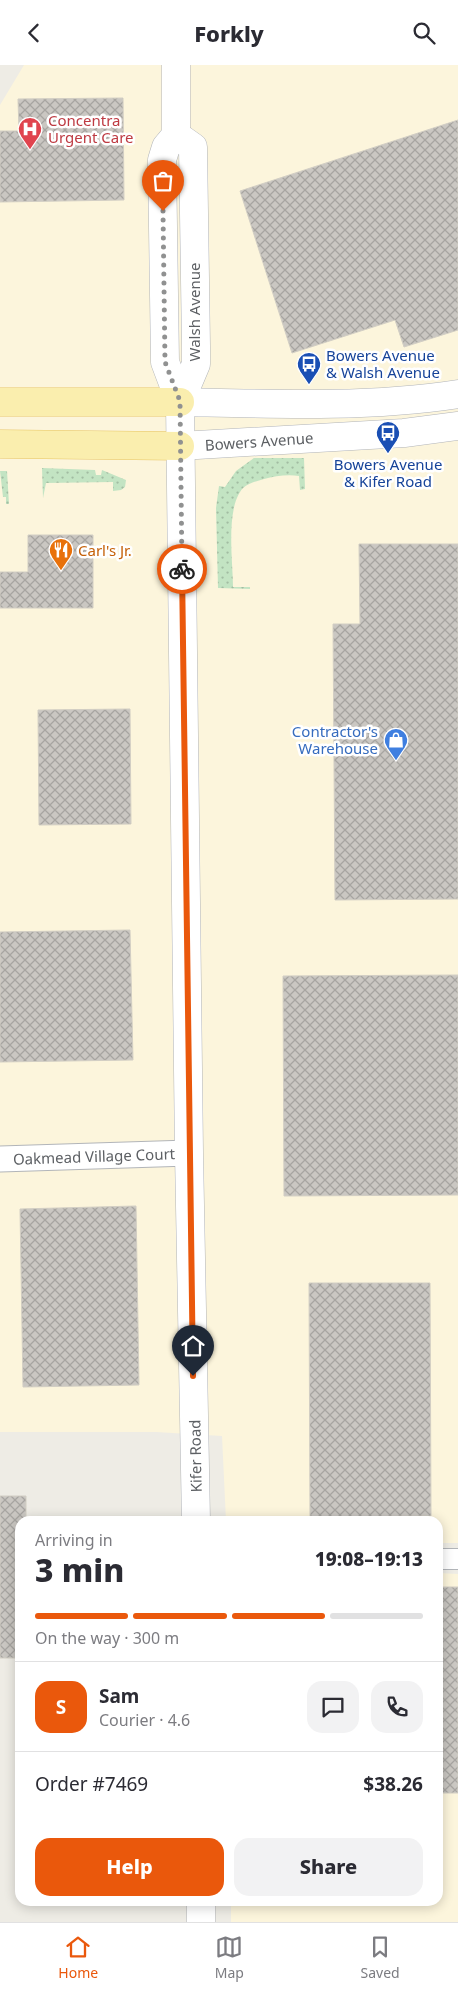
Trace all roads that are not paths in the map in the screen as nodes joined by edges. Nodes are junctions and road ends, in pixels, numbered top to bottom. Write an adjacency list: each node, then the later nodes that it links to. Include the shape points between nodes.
1 (176, 65): 4 (main road, Walsh Avenue, via 176,135 192,147 196,346 196,364)
2 (458, 394): 4 (main road, via 368,403 288,405)
3 (0, 401): 4 (main road)
4 (180, 401): 7 (main road, Kifer Road)
5 (458, 426): 7 (main road, Bowers Avenue, via 404,433)
6 (0, 444): 7 (main road, Bowers Avenue)
7 (180, 446): 8 (main road, Kifer Road)
8 (189, 1153): 9 (street, Oakmead Village Court); 10 (main road, Kifer Road)
9 (0, 1159)
10 (196, 1516)
11 (443, 1559): 12 (street)
12 (458, 1559)
13 (201, 1906): 14 (main road)
14 (201, 1922)

